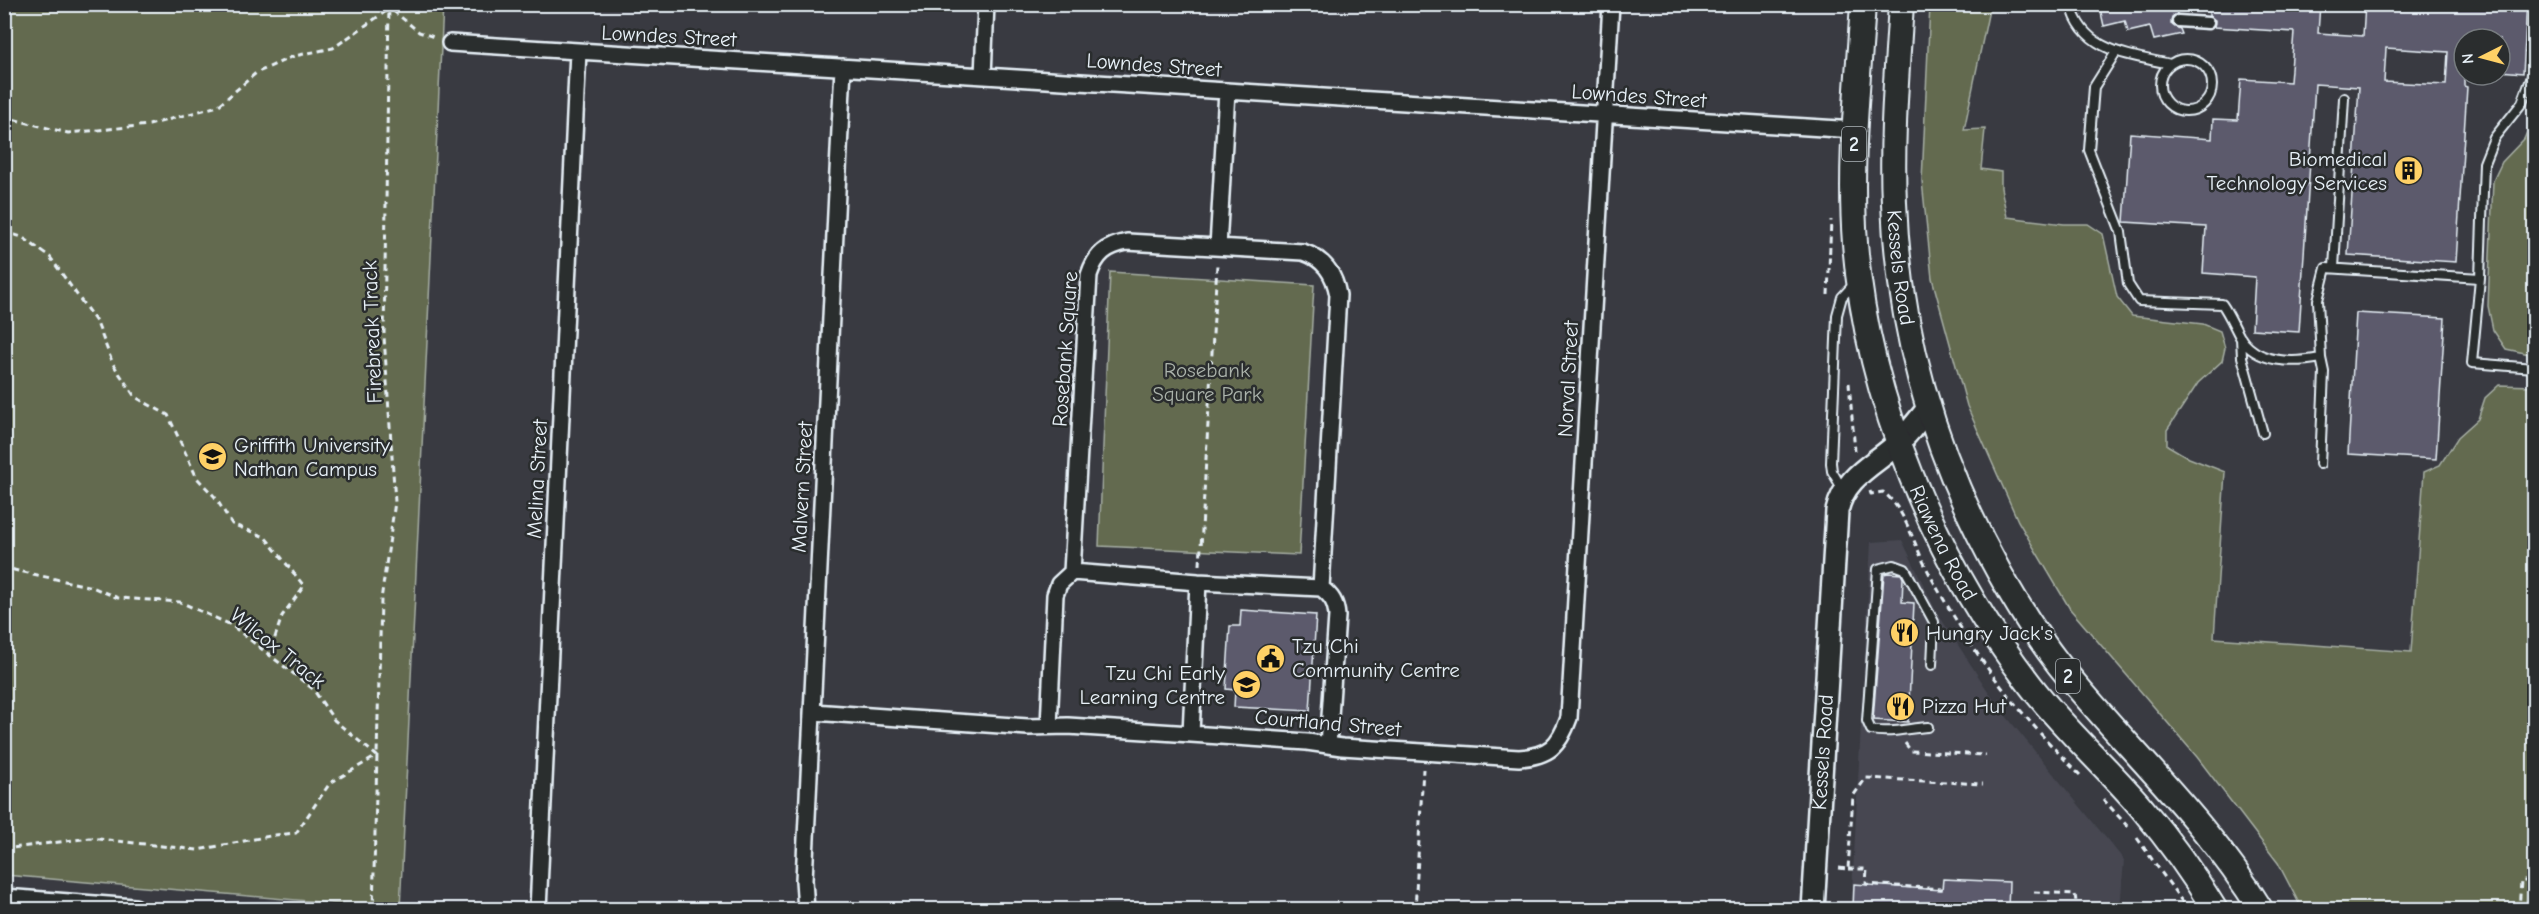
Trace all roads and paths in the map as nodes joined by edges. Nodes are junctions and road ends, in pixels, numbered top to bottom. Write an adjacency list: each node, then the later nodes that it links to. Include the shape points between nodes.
1 (986, 4): 15 (street)
2 (1611, 4): 18 (street, Norval Street)
3 (1863, 4): 20 (highway, Kessels Road / 2)
4 (1901, 4): 32 (highway, Kessels Road / 2, via 1894,204 1905,313)
5 (2071, 4): 11 (lane, via 2083,31 2097,44)
6 (388, 6): 9 (path, via 419,32); 19 (path, via 333,48 294,56 256,73 218,106 149,125 68,133); 53 (path, Firebreak Track, via 384,336 395,502 381,600)
7 (2178, 21): 8 (street)
8 (2208, 24)
9 (450, 43): 10 (street, Lowndes Street)
10 (578, 51): 13 (street, Lowndes Street); 64 (street, Melina Street)
11 (2116, 52): 12 (lane); 28 (lane, via 2094,87 2088,150 2121,232 2127,284 2139,301 2222,304)
12 (2170, 64): 12 (lane, via 2187,58 2210,72 2212,90 2203,105 2180,111 2166,102 2160,86)
13 (843, 67): 15 (street, Lowndes Street); 44 (street, Malvern Street)
14 (2535, 71): 25 (lane, via 2522,103 2494,138 2484,163)
15 (983, 76): 16 (street, Lowndes Street)
16 (1227, 91): 18 (street, Lowndes Street); 23 (street)
17 (2344, 98): 24 (lane)
18 (1605, 115): 20 (street, Lowndes Street); 50 (street, Norval Street, via 1569,718 1562,737)
19 (4, 117)
20 (1855, 130): 26 (highway, Kessels Road / 2, via 1853,192)
21 (1831, 212): 27 (path)
22 (4, 232): 42 (path, via 22,237 50,257 97,323 112,364 135,397 168,415 197,478 232,524 265,537 304,586 282,616)
23 (1218, 247): 39 (street, Rosebank Square, via 1127,242 1113,244 1094,261 1089,274); 40 (path); 41 (street, Rosebank Square, via 1303,252 1316,256 1336,282)
24 (2334, 268): 25 (lane); 29 (lane, via 2326,268 2318,300)
25 (2480, 278): 30 (lane, via 2472,363)
26 (1858, 279): 34 (highway, Riawena Road / 2, via 1878,374); 37 (lane, via 1842,297 1837,315 1831,463)
27 (1828, 296)
28 (2241, 338): 29 (lane, via 2253,351 2271,358 2291,362); 33 (lane, via 2242,357)
29 (2321, 357): 36 (lane, via 2324,372)
30 (2535, 368)
31 (1848, 372): 35 (path)
32 (1927, 410): 34 (main road, Kessels Road); 70 (highway, Riawena Road / 2, via 1983,543 2030,624 2059,665 2214,841)
33 (2263, 433)
34 (1900, 442): 37 (main road, Kessels Road, via 1861,470); 69 (highway, Riawena Road / 2, via 1943,550 1983,620 2045,703 2162,833)
35 (1856, 457)
36 (2320, 464)
37 (1844, 491): 67 (main road, Kessels Road, via 1835,523)
38 (4, 563): 42 (path, Wilcox Track, via 14,570 92,587 118,598 180,602 231,625)
39 (1072, 572): 40 (street); 45 (street, via 1059,584 1055,595)
40 (1198, 582): 41 (street); 48 (street)
41 (1321, 588): 49 (street, via 1336,604 1337,616)
42 (269, 656): 53 (path, Wilcox Track, via 313,689 334,720)
43 (1932, 664): 47 (lane, via 1934,622 1905,569 1894,565 1878,569 1867,721 1871,730 1885,733)
44 (813, 712): 45 (street, Courtland Street); 65 (street, Malvern Street, via 804,880)
45 (1049, 726): 48 (street, Courtland Street)
46 (1928, 727): 47 (lane)
47 (1905, 728): 52 (path, via 1904,743 1911,751)
48 (1191, 734): 49 (street, Courtland Street)
49 (1328, 745): 51 (street, Courtland Street)
50 (1550, 750): 51 (street, Courtland Street, via 1535,757 1519,758)
51 (1424, 752): 66 (path)
52 (1986, 755)
53 (377, 756): 55 (path, via 330,783 296,833 198,850 90,838); 63 (path, Firebreak Track)
54 (1983, 784): 57 (path, via 1866,778 1853,796)
55 (4, 849)
56 (1839, 868): 57 (path)
57 (1848, 869): 59 (path, via 1867,869 1866,884)
58 (2535, 881): 71 (path, via 2521,881)
59 (1942, 889)
60 (2034, 892): 68 (path, via 2075,894)
61 (4, 900): 62 (main road)
62 (134, 909)
63 (373, 909)
64 (538, 909)
65 (806, 909)
66 (1415, 909)
67 (1813, 909)
68 (2077, 909)
69 (2215, 909)
70 (2261, 909)
71 (2519, 909)

